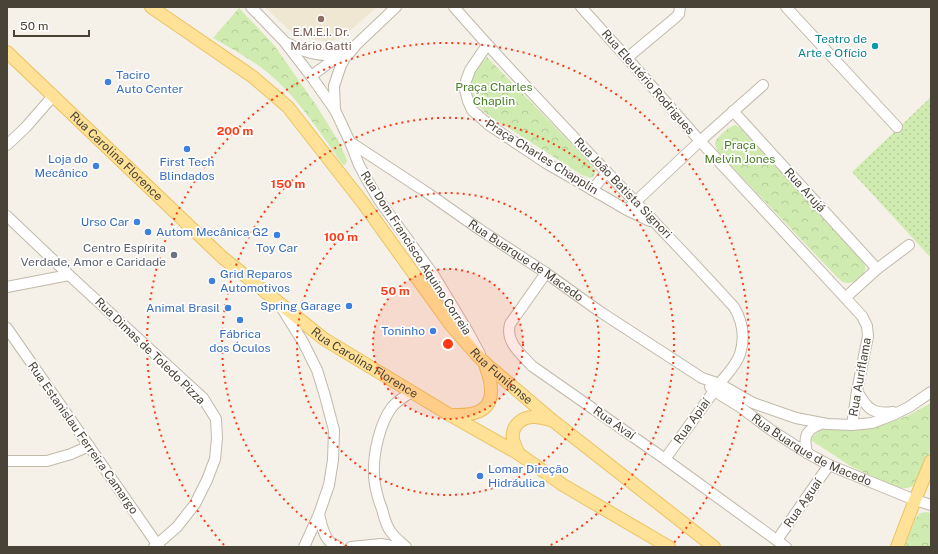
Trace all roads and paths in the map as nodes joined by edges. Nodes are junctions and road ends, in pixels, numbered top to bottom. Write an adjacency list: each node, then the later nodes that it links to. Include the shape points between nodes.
1 (151, 7): 37 (main road, Rua Funilense, via 253,77 288,108 363,203 450,324)
2 (250, 7): 8 (street, Rua Dom Francisco Aquino Correia)
3 (396, 7): 9 (street)
4 (454, 7): 10 (street, Rua João Batista Signori)
5 (581, 7): 13 (street, Rua Eleutério Rodrigues)
6 (680, 7): 13 (street, via 675,18)
7 (786, 7): 19 (street)
8 (284, 42): 12 (street, via 305,51 326,55); 14 (street, Rua Dom Francisco Aquino Correia)
9 (356, 45): 12 (street); 17 (street, via 341,65 334,86)
10 (487, 45): 23 (street, Rua João Batista Signori); 24 (street, Praça Charles Chapplin, via 470,70 466,81 464,90 472,110 489,125 546,163)
11 (7, 52): 16 (main road, Rua Carolina Florence)
12 (341, 54): 14 (street)
13 (627, 58): 20 (street, Rua Eleutério Rodrigues)
14 (311, 76): 17 (street, Rua Dom Francisco Aquino Correia)
15 (763, 85): 18 (street)
16 (53, 96): 22 (street); 35 (main road, Rua Carolina Florence, via 222,257)
17 (335, 110): 21 (street, Rua Dom Francisco Aquino Correia)
18 (734, 111): 20 (street); 30 (street, Rua Arujá)
19 (897, 127)
20 (700, 141): 25 (street); 34 (street, Rua Eleutério Rodrigues)
21 (350, 142): 31 (street, Rua Buarque de Macedo); 37 (street, Rua Dom Francisco Aquino Correia, via 372,189 450,300)
22 (7, 145)
23 (607, 172): 24 (street); 25 (street, Rua João Batista Signori)
24 (592, 190): 26 (street, Praça Charles Chapplin)
25 (635, 202): 26 (street); 28 (street, Rua João Batista Signori)
26 (627, 210): 28 (street, Praça Charles Chapplin)
27 (7, 216): 32 (street, Rua Dimas de Toledo Pizza)
28 (657, 225): 38 (street, Rua João Batista Signori, via 734,307 742,322 740,354)
29 (908, 245): 30 (street)
30 (878, 269): 34 (street)
31 (546, 273): 38 (street, Rua Buarque de Macedo); 50 (street, Rua Avaí, via 510,324 508,335 511,341 532,366)
32 (69, 275): 33 (street); 61 (street, Rua Dimas de Toledo Pizza, via 204,398 216,420 215,459 207,480 195,504 177,527)
33 (7, 287)
34 (846, 298): 39 (street, Rua Auriflama, via 867,326 868,336)
35 (277, 302): 40 (main road, Rua Carolina Florence, via 324,339); 56 (street, via 303,342 317,370 334,430 329,485)
36 (7, 328): 47 (street, Rua Estanislau Ferreira Camargo)
37 (485, 363): 43 (main road, via 490,382 490,399 487,405 473,414); 44 (main road, Rua Funilense)
38 (717, 388): 45 (street, Rua Buarque de Macedo, via 796,418); 48 (street, Rua Buarque de Macedo, via 740,408); 50 (street, Rua Apiaí)
39 (857, 391): 42 (street, via 872,411 893,412); 46 (street, Rua Auriflama)
40 (412, 392): 43 (main road, Rua Carolina Florence); 58 (street, via 392,407 375,450 374,474 379,503)
41 (931, 392): 42 (street, Rua Buarque de Macedo)
42 (909, 407): 46 (street, Rua Buarque de Macedo, via 872,423)
43 (450, 415): 49 (main road, Rua Carolina Florence)
44 (552, 420): 49 (main road, via 534,417 518,423 513,438); 68 (main road, Rua Funilense)
45 (823, 422): 46 (street, Rua Buarque de Macedo); 48 (street, via 814,426 805,438)
46 (852, 425)
47 (89, 446): 51 (street, via 47,461); 61 (street, Rua Estanislau Ferreira Camargo)
48 (807, 453): 53 (street, Rua Buarque de Macedo)
49 (518, 454): 67 (main road, Rua Carolina Florence, via 563,485)
50 (665, 459): 59 (street, Rua Avaí)
51 (7, 461)
52 (931, 461): 54 (main road)
53 (829, 465): 54 (street, Rua Buarque de Macedo); 59 (street, Rua Aguaí)
54 (915, 500): 55 (street, Rua Buarque de Macedo); 57 (main road)
55 (931, 505)
56 (319, 514): 62 (street); 63 (street, via 326,536)
57 (909, 517): 70 (main road); 71 (main road)
58 (387, 524): 60 (street); 66 (street, via 391,532)
59 (777, 540): 69 (street, Rua Avaí)
60 (381, 544): 64 (street); 65 (street)
61 (157, 546)
62 (304, 547)
63 (339, 547)
64 (352, 547)
65 (397, 547)
66 (406, 547)
67 (669, 547)
68 (714, 547)
69 (786, 547)
70 (890, 547)
71 (898, 547)

